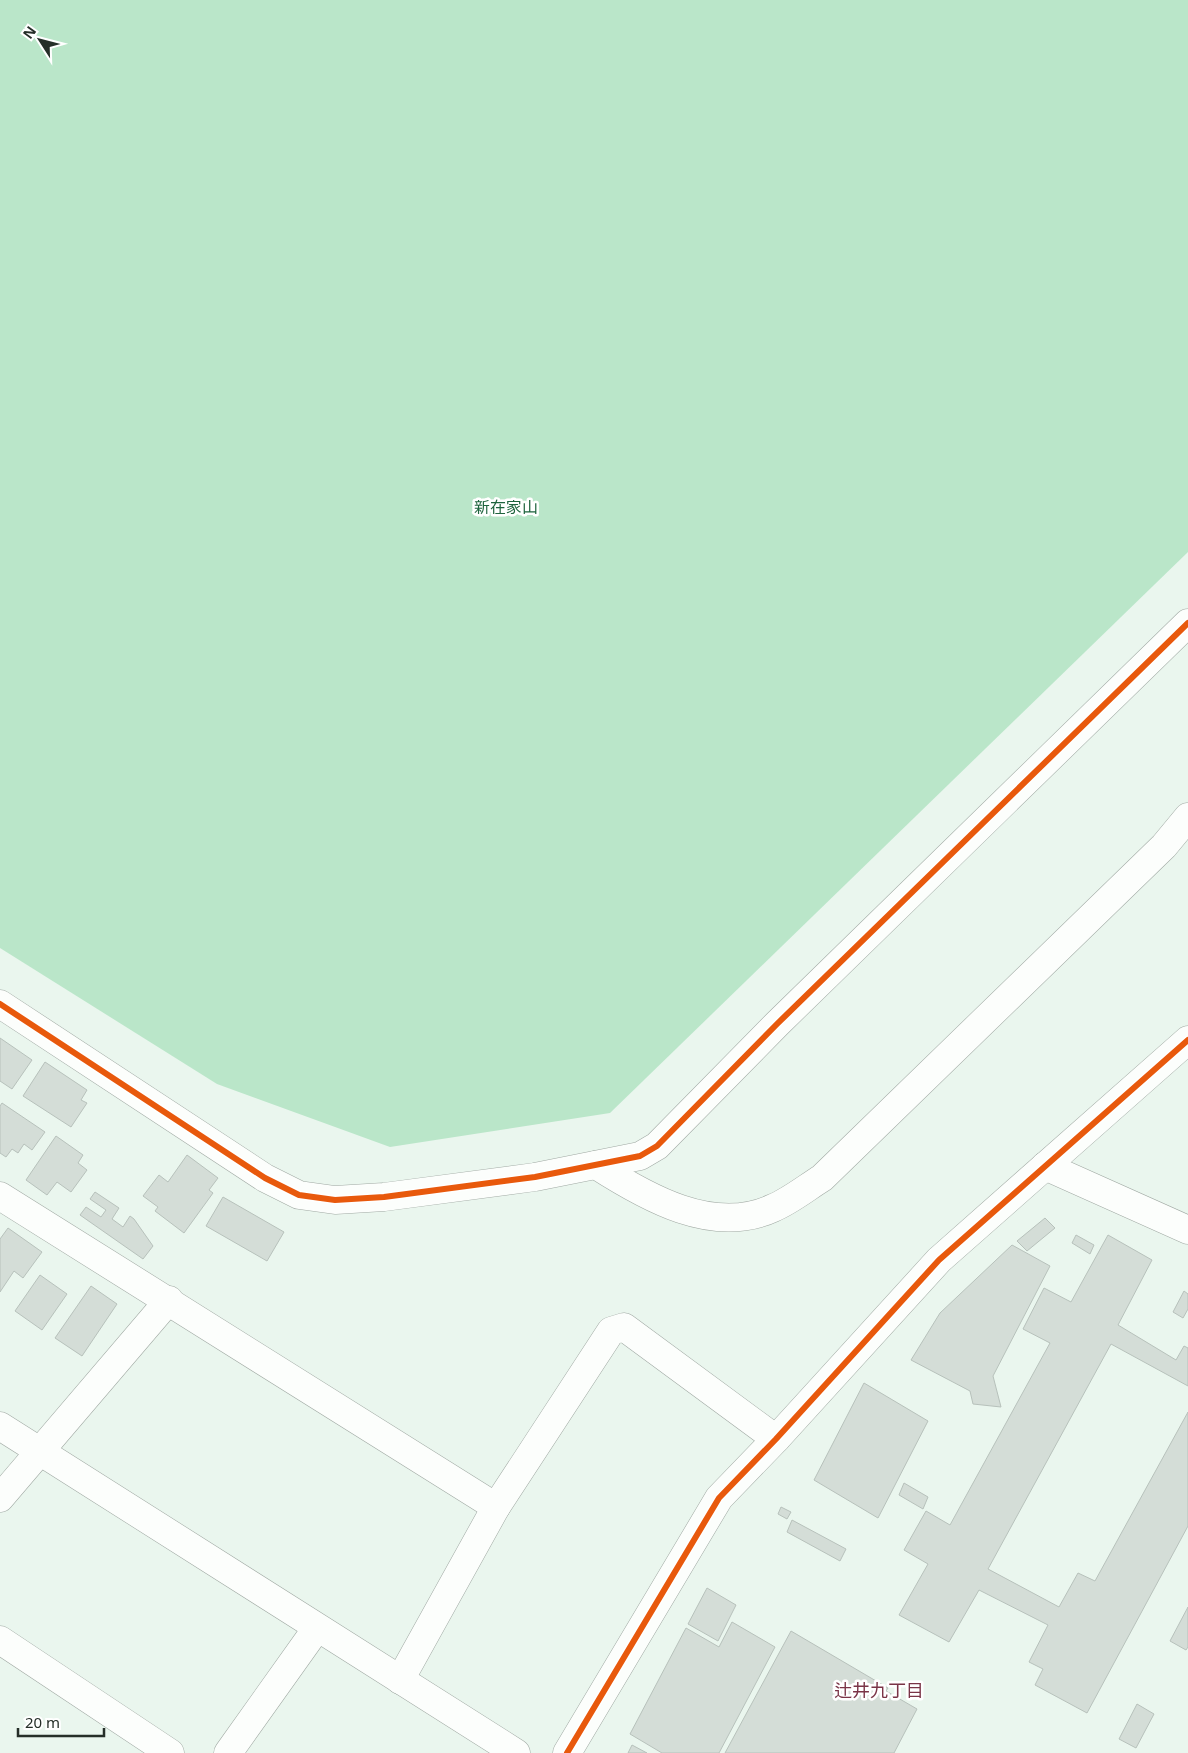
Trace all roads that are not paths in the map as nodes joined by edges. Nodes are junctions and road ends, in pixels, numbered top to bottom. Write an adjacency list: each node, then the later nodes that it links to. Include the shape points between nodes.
1 (1188, 623): 5 (street, via 777,1024 657,1146 640,1156)
2 (1188, 817): 5 (street, via 1164,846 822,1178 774,1208 749,1216 701,1215 635,1190)
3 (0, 1004): 5 (street, via 265,1178 299,1195 335,1200 384,1197 535,1177)
4 (1188, 1040): 6 (street)
5 (596, 1165)
6 (1045, 1166): 8 (street); 11 (street, via 939,1260)
7 (0, 1196): 9 (street)
8 (1188, 1230)
9 (169, 1300): 12 (street); 14 (street)
10 (0, 1426): 12 (street)
11 (776, 1439): 14 (street, via 624,1327 611,1330); 21 (street, via 719,1498)
12 (39, 1451): 13 (street); 15 (street)
13 (0, 1498)
14 (496, 1507): 17 (street)
15 (317, 1628): 17 (street); 19 (street)
16 (0, 1640): 18 (street)
17 (400, 1680): 20 (street)
18 (170, 1753)
19 (228, 1753)
20 (516, 1753)
21 (567, 1753)

